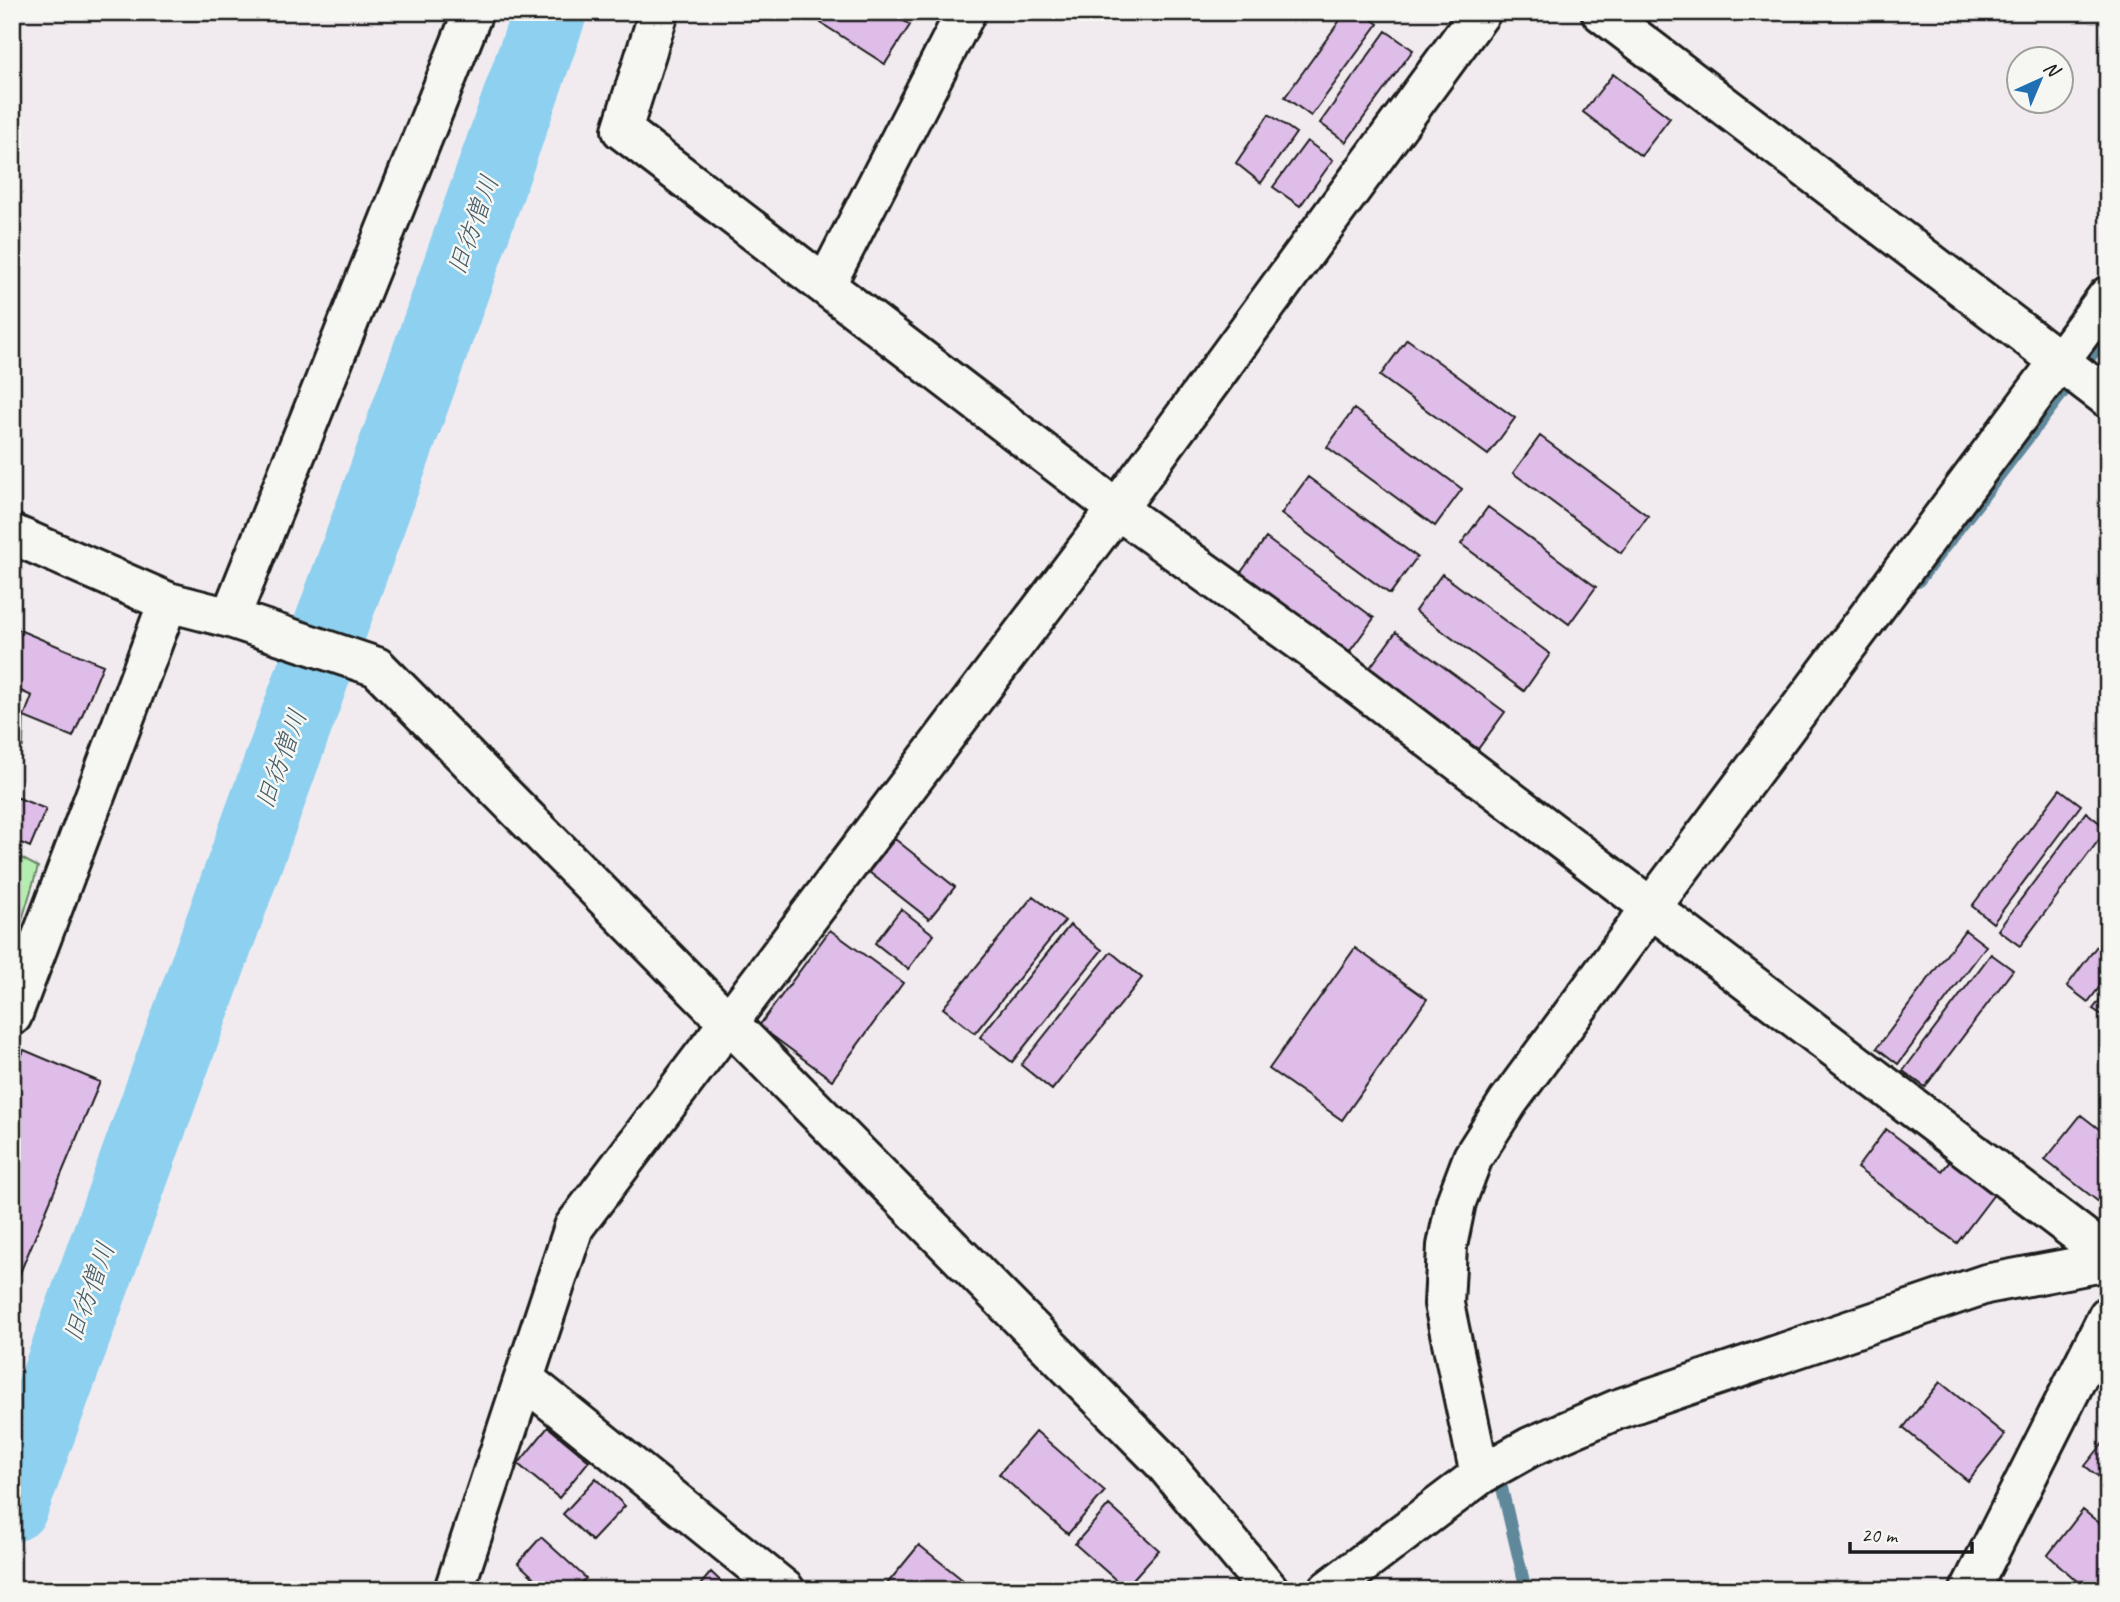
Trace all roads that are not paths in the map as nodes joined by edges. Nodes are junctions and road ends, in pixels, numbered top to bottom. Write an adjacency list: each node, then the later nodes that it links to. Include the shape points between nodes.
1 (473, 12): 13 (street)
2 (659, 12): 6 (street, via 622,130)
3 (966, 12): 6 (street)
4 (1481, 12): 10 (street)
5 (1601, 12): 8 (street)
6 (826, 284): 10 (street)
7 (2108, 296): 8 (street)
8 (2058, 360): 9 (street); 14 (street)
9 (2108, 398)
10 (1117, 509): 14 (street, via 1307,645); 17 (street)
11 (12, 534): 12 (street)
12 (168, 602): 13 (street); 15 (street)
13 (230, 618): 17 (street, via 377,667)
14 (1650, 909): 18 (street); 21 (street, via 1508,1102 1473,1157 1456,1202 1447,1246 1444,1304)
15 (19, 976): 16 (street)
16 (12, 1016)
17 (727, 1023): 20 (street, via 574,1227); 24 (street, via 1164,1464)
18 (2108, 1259): 21 (street, via 1986,1284 1618,1409 1530,1447)
19 (2108, 1316): 26 (street)
20 (524, 1379): 22 (street); 23 (street)
21 (1480, 1475): 25 (street)
22 (454, 1590)
23 (785, 1590)
24 (1269, 1590)
25 (1328, 1590)
26 (1970, 1590)

